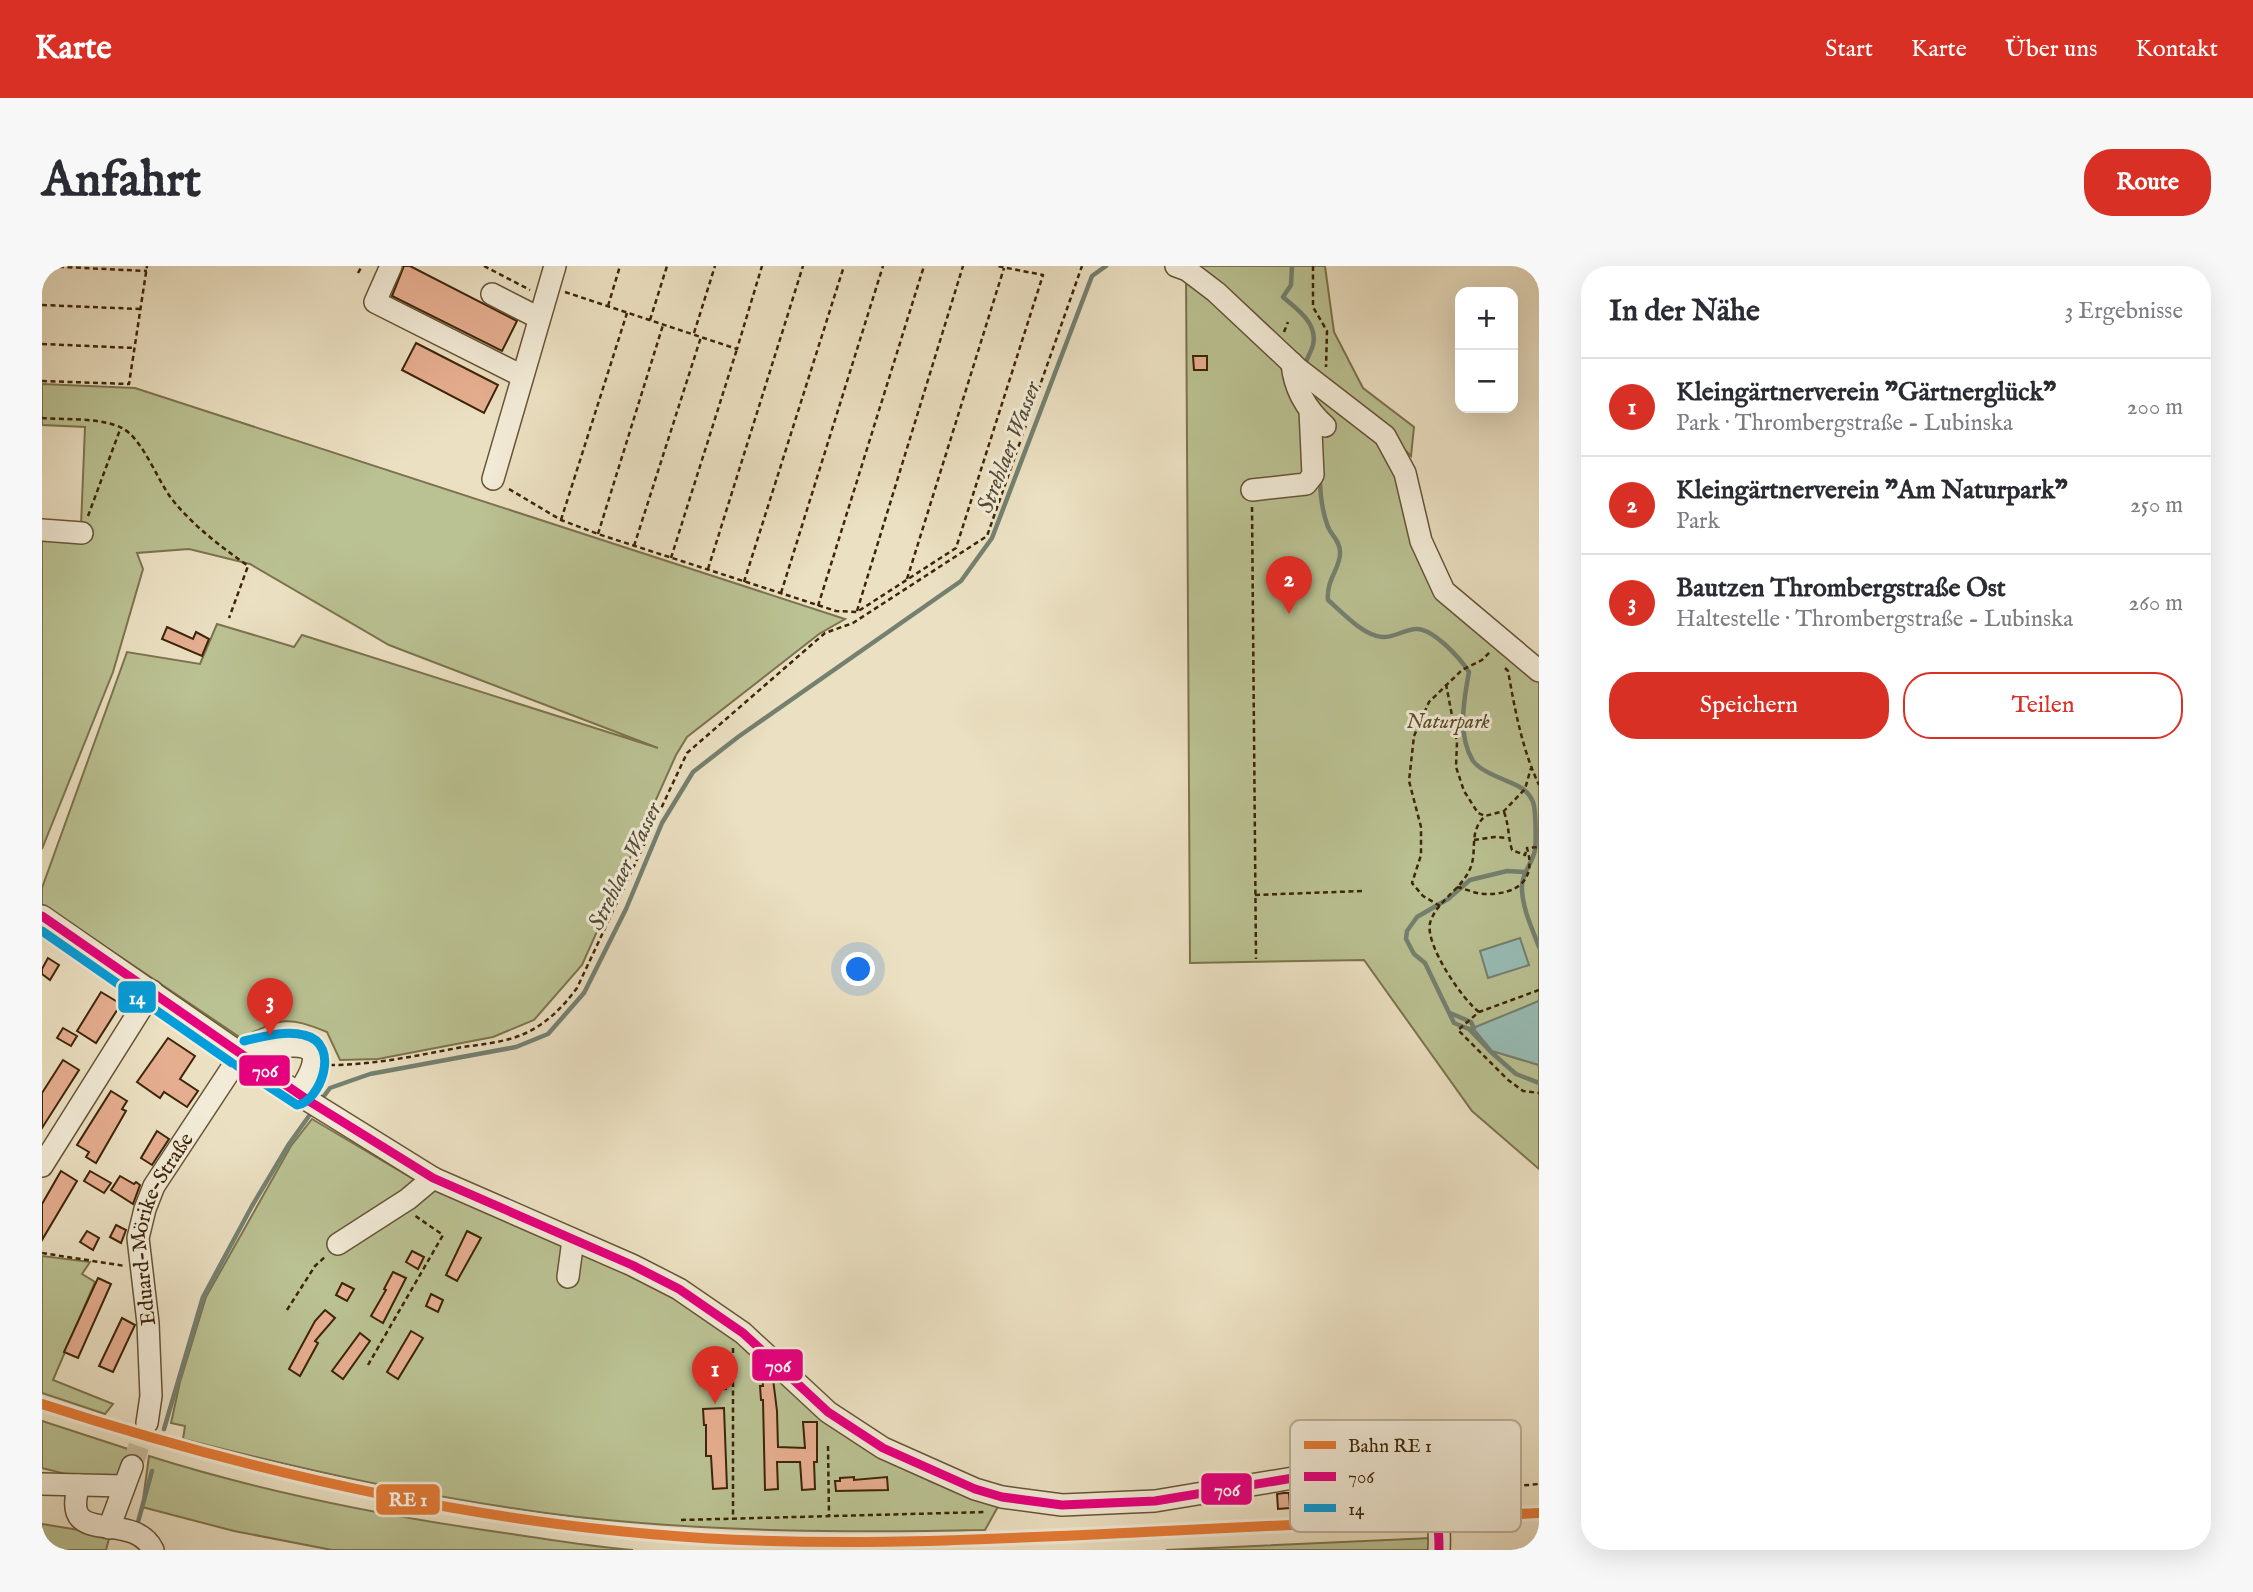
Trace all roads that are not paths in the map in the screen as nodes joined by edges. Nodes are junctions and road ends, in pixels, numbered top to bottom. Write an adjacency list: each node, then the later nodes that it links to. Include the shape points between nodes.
1 (391, 266): 7 (street, via 375,302)
2 (555, 266): 5 (street)
3 (1176, 266): 6 (street, via 1216,292)
4 (492, 294): 5 (street)
5 (544, 301): 7 (street)
6 (1304, 373): 9 (street, via 1294,383 1316,418 1312,475 1306,484); 12 (street, via 1385,436 1405,474 1421,541 1444,591)
7 (522, 376): 8 (street)
8 (493, 478)
9 (1252, 490)
10 (42, 530): 11 (street)
11 (82, 533)
12 (1539, 671)
13 (42, 916): 14 (street)
14 (152, 991): 15 (street); 17 (street)
15 (241, 1054): 16 (street); 16 (street, via 294,1044 308,1049 313,1065); 22 (street, Eduard-Mörike-Straße, via 154,1186 145,1209 138,1238 152,1396)
16 (309, 1101): 18 (street)
17 (42, 1166)
18 (433, 1178): 19 (street); 20 (street)
19 (573, 1240): 21 (street); 24 (street, via 679,1289 711,1309 743,1332 828,1412 883,1448 984,1492 1062,1505 1155,1501)
20 (338, 1244)
21 (568, 1277)
22 (147, 1423)
23 (132, 1466): 27 (street)
24 (1290, 1480)
25 (42, 1484): 26 (street)
26 (79, 1485): 27 (street); 28 (street, via 76,1516 86,1525)
27 (124, 1486): 28 (street)
28 (109, 1528): 30 (street, via 141,1537)
29 (1437, 1532): 31 (street)
30 (153, 1550)
31 (1439, 1550)

